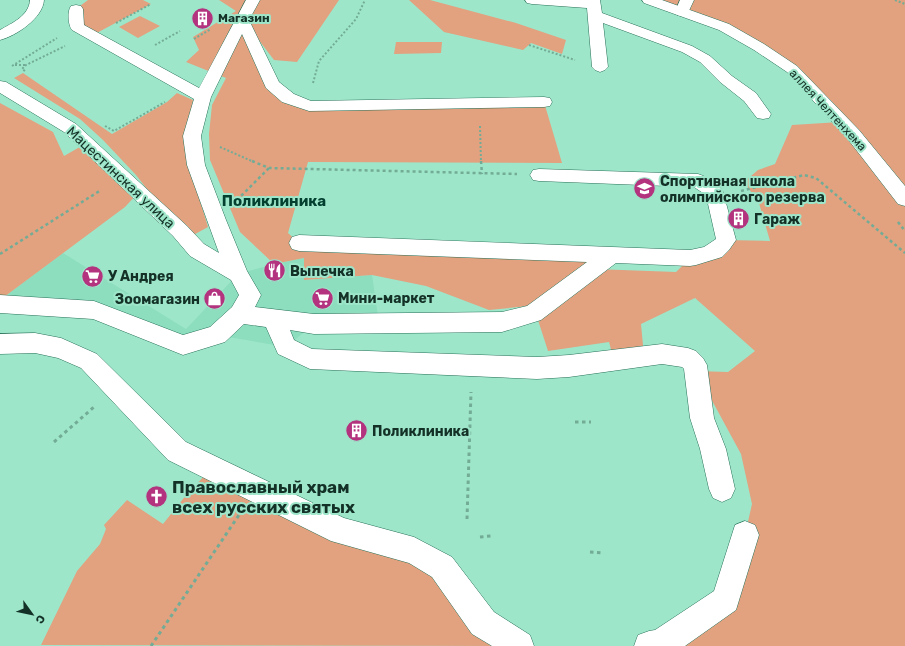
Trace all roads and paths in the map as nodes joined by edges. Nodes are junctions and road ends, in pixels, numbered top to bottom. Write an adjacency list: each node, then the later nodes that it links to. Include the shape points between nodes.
1 (37, 0): 15 (street, via 34,12)
2 (253, 0): 12 (street, Мацестинская улица)
3 (365, 0): 23 (path, via 356,20 319,61)
4 (532, 0): 9 (street)
5 (649, 0): 10 (street, аллея Челтенхема)
6 (895, 0): 8 (path)
7 (151, 4): 14 (path)
8 (905, 4)
9 (594, 6): 20 (street); 28 (street, via 705,59 750,97)
10 (685, 6): 37 (street, аллея Челтенхема, via 759,47 792,69 853,134)
11 (76, 9): 13 (street)
12 (242, 19): 25 (street, Мацестинская улица); 27 (street, via 272,85 288,98 309,106)
13 (77, 27): 14 (street); 18 (path)
14 (93, 35): 25 (street)
15 (0, 36)
16 (71, 43): 19 (path)
17 (530, 45): 20 (path, via 562,57)
18 (14, 65): 19 (path); 21 (path)
19 (26, 65): 22 (path, via 22,69)
20 (600, 66)
21 (9, 68)
22 (28, 73)
23 (313, 85)
24 (0, 86): 35 (street, Мацестинская улица, via 70,128)
25 (203, 97): 31 (street, Мацестинская улица)
26 (165, 101): 29 (path, via 114,131)
27 (544, 102)
28 (763, 114)
29 (101, 122)
30 (473, 127): 33 (path, via 481,126)
31 (192, 136): 32 (path); 38 (street, Мацестинская улица, via 196,165)
32 (269, 168): 33 (path); 38 (path)
33 (482, 174): 34 (path)
34 (539, 175): 42 (street, via 681,179 698,181 714,192 726,240 720,249 708,255 690,258)
35 (122, 176): 41 (path); 43 (street, Мацестинская улица, via 197,250)
36 (740, 191): 40 (path, via 804,175 816,178)
37 (905, 199)
38 (216, 220): 43 (street, Мацестинская улица)
39 (299, 243): 42 (street)
40 (905, 253)
41 (0, 254)
42 (612, 255): 46 (street, via 533,313 502,322 314,324)
43 (238, 274): 45 (street, Мацестинская улица, via 250,295)
44 (0, 304): 45 (street, Мацестинская улица, via 94,310 183,344 217,335)
45 (240, 314): 46 (street)
46 (273, 318): 48 (street, via 286,346 310,359)
47 (0, 344): 53 (street, via 61,348 89,361 177,451)
48 (471, 366): 54 (street, via 569,366 662,354 688,358 695,365 702,418 713,449); 55 (path)
49 (95, 406): 52 (path)
50 (575, 422): 51 (path)
51 (591, 422)
52 (54, 442)
53 (256, 489): 61 (path); 62 (street, via 341,531 414,551 442,567 483,623)
54 (722, 489)
55 (467, 519)
56 (745, 535): 63 (street, via 726,600 660,645)
57 (491, 536): 58 (path)
58 (480, 537)
59 (590, 552): 60 (path)
60 (604, 553)
61 (151, 646)
62 (519, 646)
63 (649, 646)

